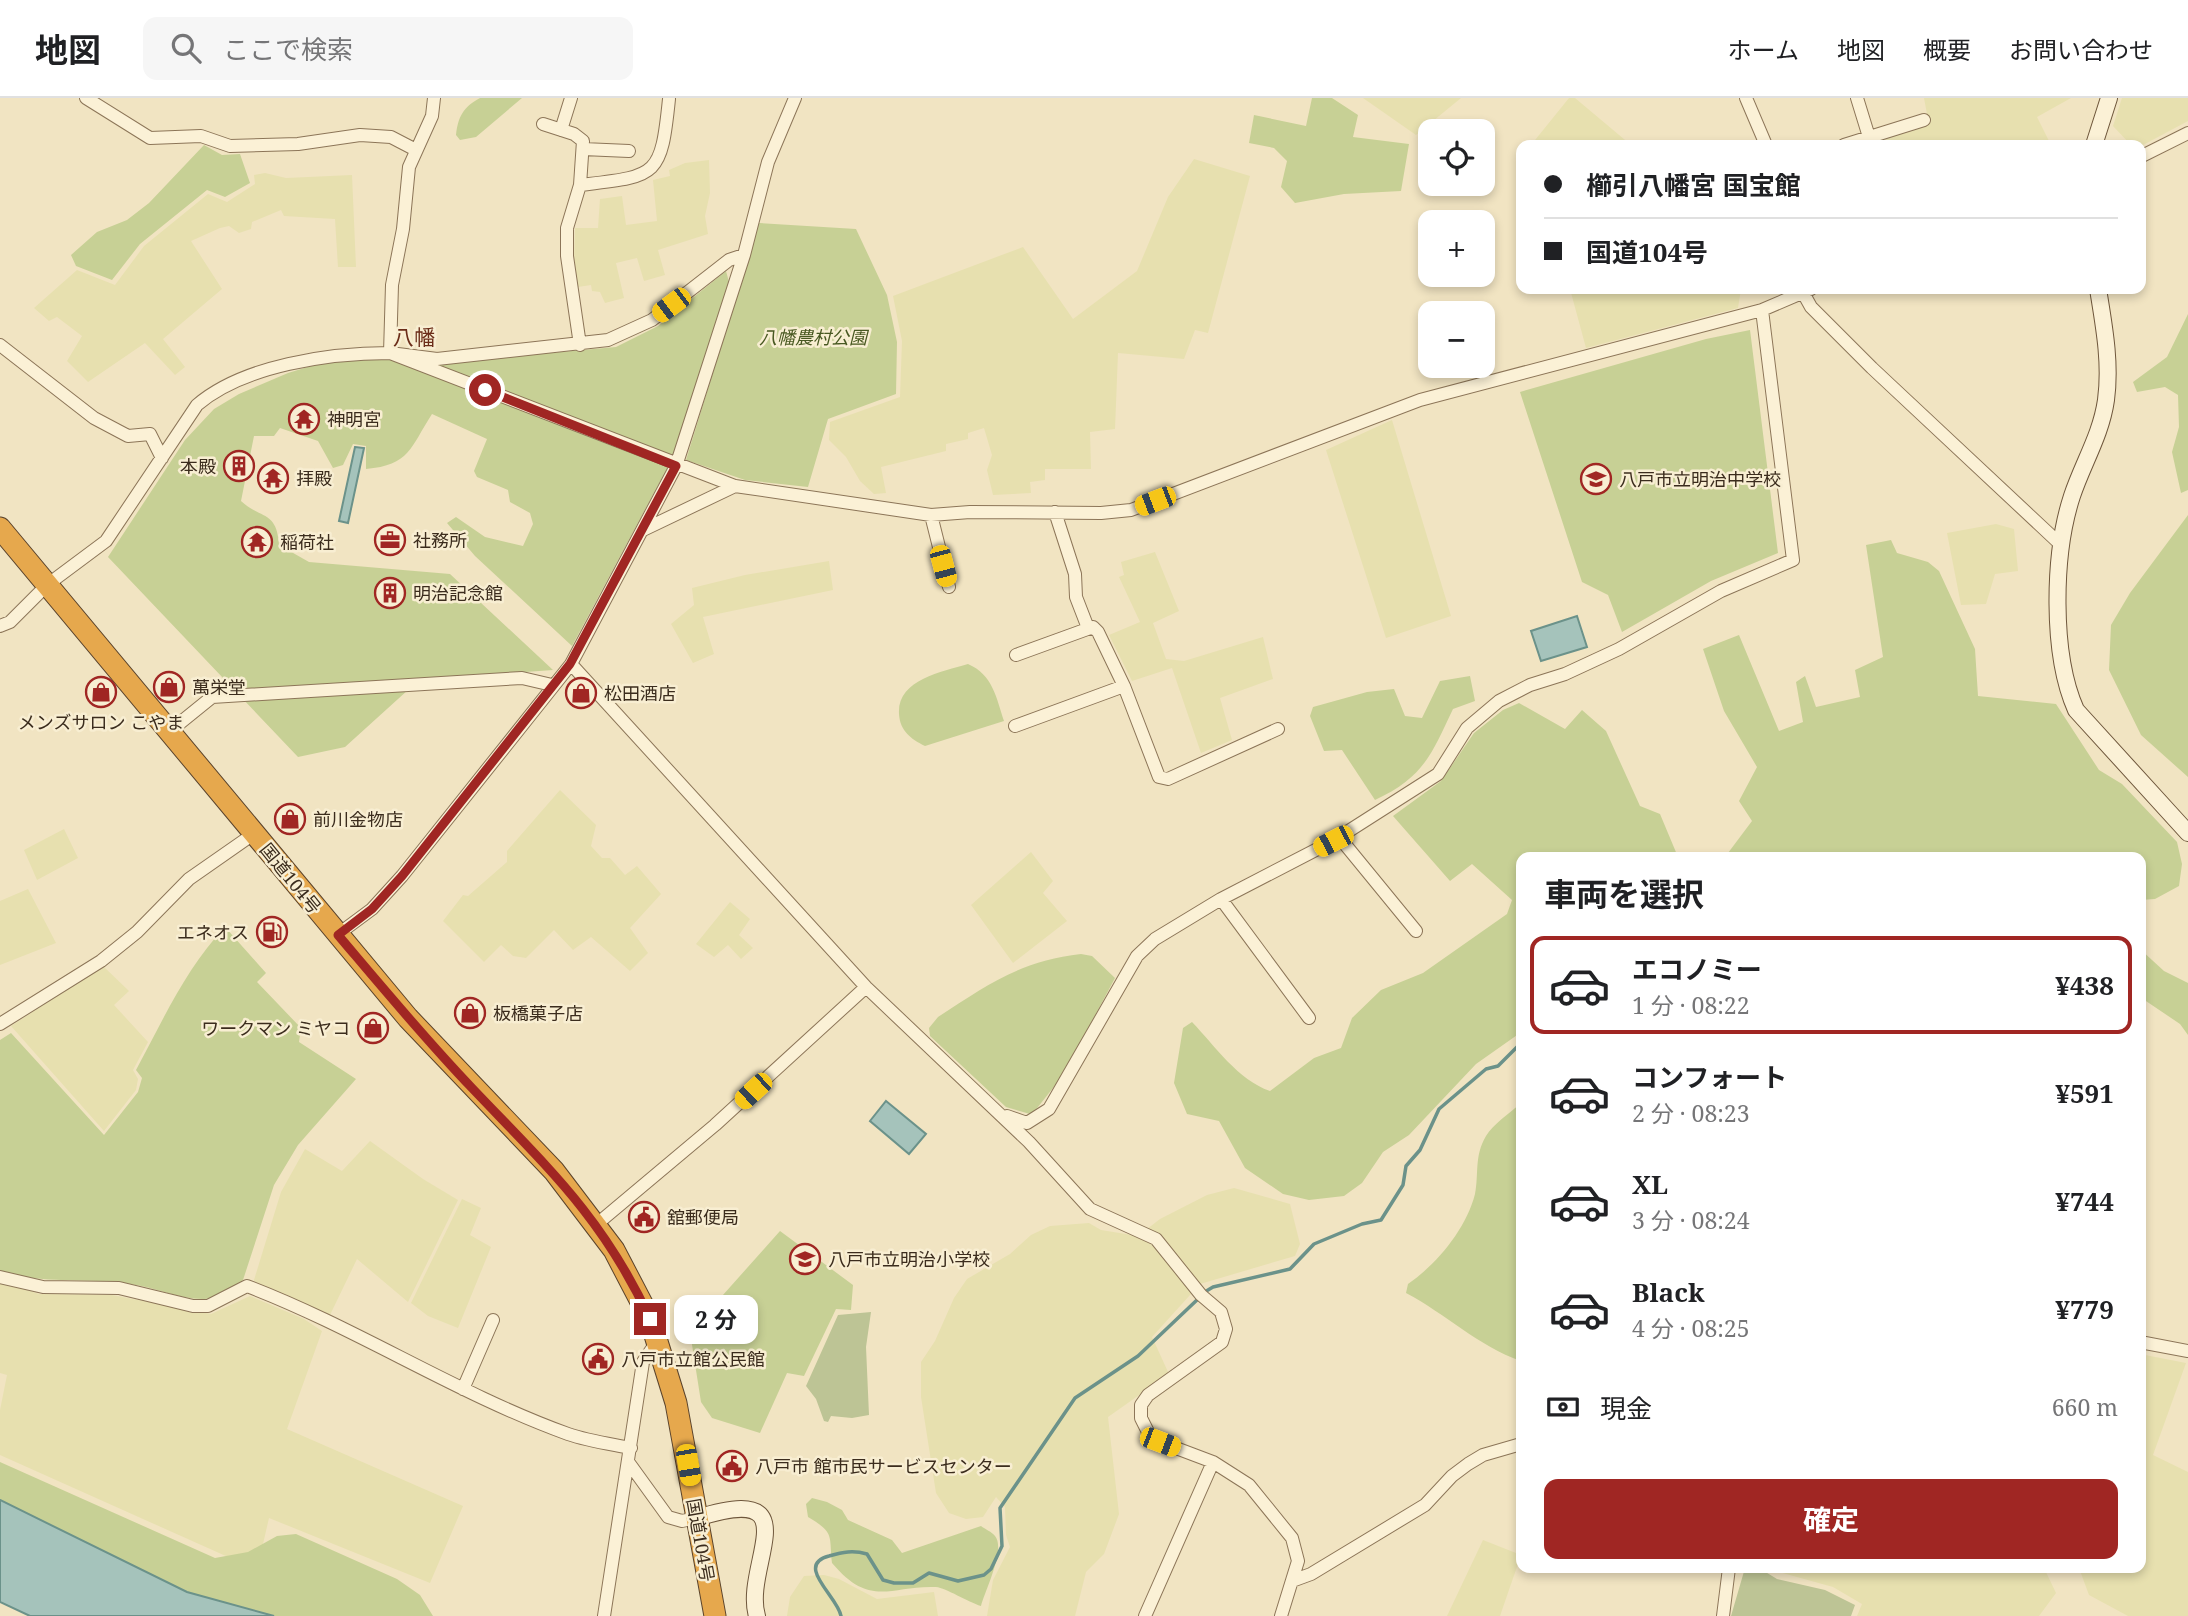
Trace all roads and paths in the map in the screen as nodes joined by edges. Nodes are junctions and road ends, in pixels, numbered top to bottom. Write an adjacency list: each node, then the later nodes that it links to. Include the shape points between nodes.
1 (86, 98): 18 (street, via 150,138 201,136 230,146 369,135 391,138)
2 (434, 98): 18 (street, via 432,116)
3 (571, 98): 11 (street)
4 (795, 98): 22 (street, via 768,162)
5 (1746, 98): 14 (street)
6 (1857, 98): 13 (street)
7 (2109, 98): 16 (street)
8 (669, 99): 21 (street, via 664,145 653,168 633,179)
9 (1924, 121): 13 (street)
10 (543, 124): 11 (street)
11 (561, 130): 17 (street, via 579,137)
12 (2188, 133): 20 (street)
13 (1869, 137): 15 (street)
14 (1764, 140)
15 (1860, 140)
16 (2096, 140)
17 (583, 149): 19 (street); 21 (street)
18 (416, 150): 29 (street, via 409,167 392,285)
19 (629, 151)
20 (2146, 154)
21 (580, 185): 28 (street, via 567,228)
22 (744, 255): 28 (street, via 729,260 652,320 608,340); 31 (street)
23 (1796, 294): 26 (street)
24 (1806, 294): 37 (street, via 1811,307 1872,368)
25 (2099, 294): 37 (street, via 2108,363 2106,402)
26 (1762, 310): 33 (street, via 1420,400 1131,510); 51 (street, via 1793,560 1721,591 1619,649 1499,702 1467,728 1438,774)
27 (0, 345): 30 (street, via 94,418 128,436 150,434)
28 (580, 345): 29 (street, via 437,359)
29 (390, 353): 30 (street, via 337,355 249,377 197,405); 31 (street)
30 (162, 458): 38 (street, via 106,541)
31 (676, 466): 32 (street); 36 (street)
32 (735, 486): 34 (street); 36 (street)
33 (1055, 512): 34 (street); 41 (street)
34 (931, 515): 39 (street)
35 (0, 527): 38 (highway, 国道104号)
36 (643, 530): 43 (street)
37 (2059, 543): 50 (street, via 2062,662 2071,699 2099,737)
38 (47, 585): 40 (street, via 10,622); 48 (highway, 国道104号)
39 (949, 587)
40 (0, 626)
41 (1088, 628): 42 (street); 45 (street, via 1098,632)
42 (1016, 655)
43 (570, 664): 44 (street); 55 (street)
44 (552, 685): 48 (street, via 522,678 212,697); 54 (street, via 402,876 372,909)
45 (1124, 686): 46 (street); 47 (street, via 1159,777 1168,779)
46 (1016, 726)
47 (1278, 729)
48 (170, 731): 49 (highway, 国道104号)
49 (254, 833): 54 (highway, 国道104号); 57 (street, via 190,879 101,961)
50 (2188, 833)
51 (1339, 837): 52 (street); 53 (street)
52 (1221, 899): 56 (street); 58 (street, via 1137,956 1049,1109 1027,1124)
53 (1416, 931)
54 (338, 935): 59 (highway, 国道104号)
55 (866, 987): 58 (street); 59 (street, via 715,1125)
56 (1309, 1018)
57 (1, 1022)
58 (998, 1112): 68 (street, via 1090,1209 1156,1239 1201,1295 1221,1312 1226,1329 1222,1342 1148,1395 1141,1405 1148,1432 1160,1442)
59 (597, 1224): 62 (highway, 国道104号, via 642,1301)
60 (0, 1277): 65 (street, via 43,1287 120,1288 193,1306 208,1306 247,1286 329,1320)
61 (493, 1320): 65 (street)
62 (658, 1340): 67 (street, via 643,1362); 70 (highway, 国道104号, via 679,1415)
63 (2146, 1343): 64 (street)
64 (2188, 1350)
65 (463, 1389): 67 (street, via 570,1434)
66 (1516, 1445): 72 (street, via 1468,1464 1425,1505)
67 (631, 1448): 69 (street)
68 (1213, 1462): 72 (street, via 1249,1485 1292,1538 1298,1561); 76 (street)
69 (629, 1463): 70 (street, via 668,1517 682,1521); 73 (street)
70 (697, 1518): 74 (highway, 国道104号); 75 (street, via 733,1507 758,1515 766,1526 757,1578)
71 (1729, 1573): 78 (street)
72 (1292, 1581): 77 (street)
73 (604, 1616)
74 (715, 1616)
75 (757, 1616)
76 (1145, 1616)
77 (1281, 1616)
78 (1723, 1616)

